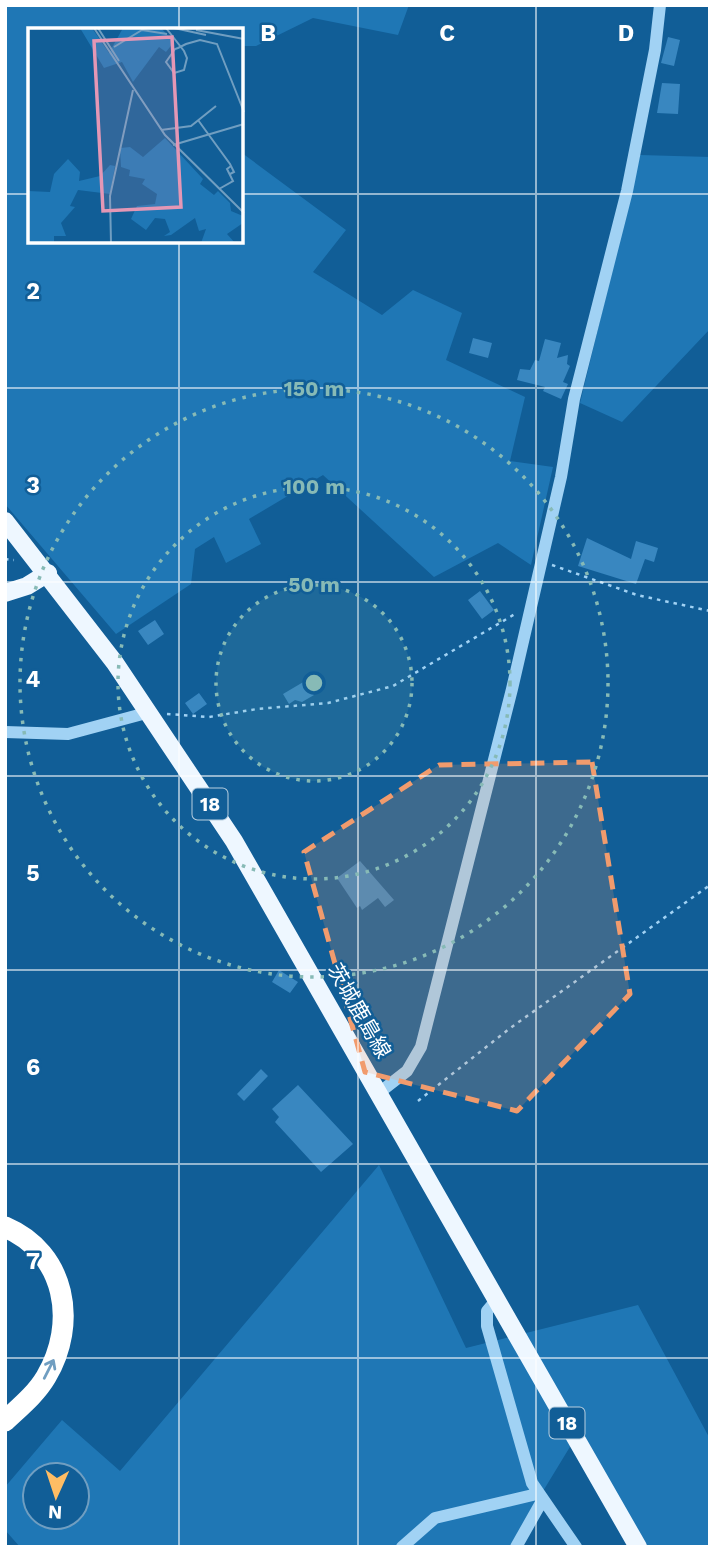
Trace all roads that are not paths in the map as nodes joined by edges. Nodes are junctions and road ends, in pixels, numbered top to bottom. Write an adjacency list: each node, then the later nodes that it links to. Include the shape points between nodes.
1 (660, 5): 7 (street, via 632,171 574,399 561,477 512,690 457,906 417,1057)
2 (5, 521): 3 (main road, 茨城鹿島線 / 18)
3 (48, 573): 4 (main road); 5 (main road, 茨城鹿島線 / 18)
4 (5, 593)
5 (149, 712): 6 (street, via 68,734); 7 (main road, 茨城鹿島線 / 18, via 253,873)
6 (5, 732)
7 (380, 1092): 9 (main road, 茨城鹿島線 / 18)
8 (5, 1227): 10 (highway, one-way to 8, via 45,1379 65,1325 62,1295 40,1251 23,1235)
9 (496, 1299): 11 (street, via 487,1311 487,1326); 15 (main road, 茨城鹿島線 / 18)
10 (5, 1421)
11 (540, 1497): 12 (street, via 435,1518); 13 (street); 14 (street)
12 (402, 1547)
13 (516, 1547)
14 (576, 1547)
15 (638, 1547)

